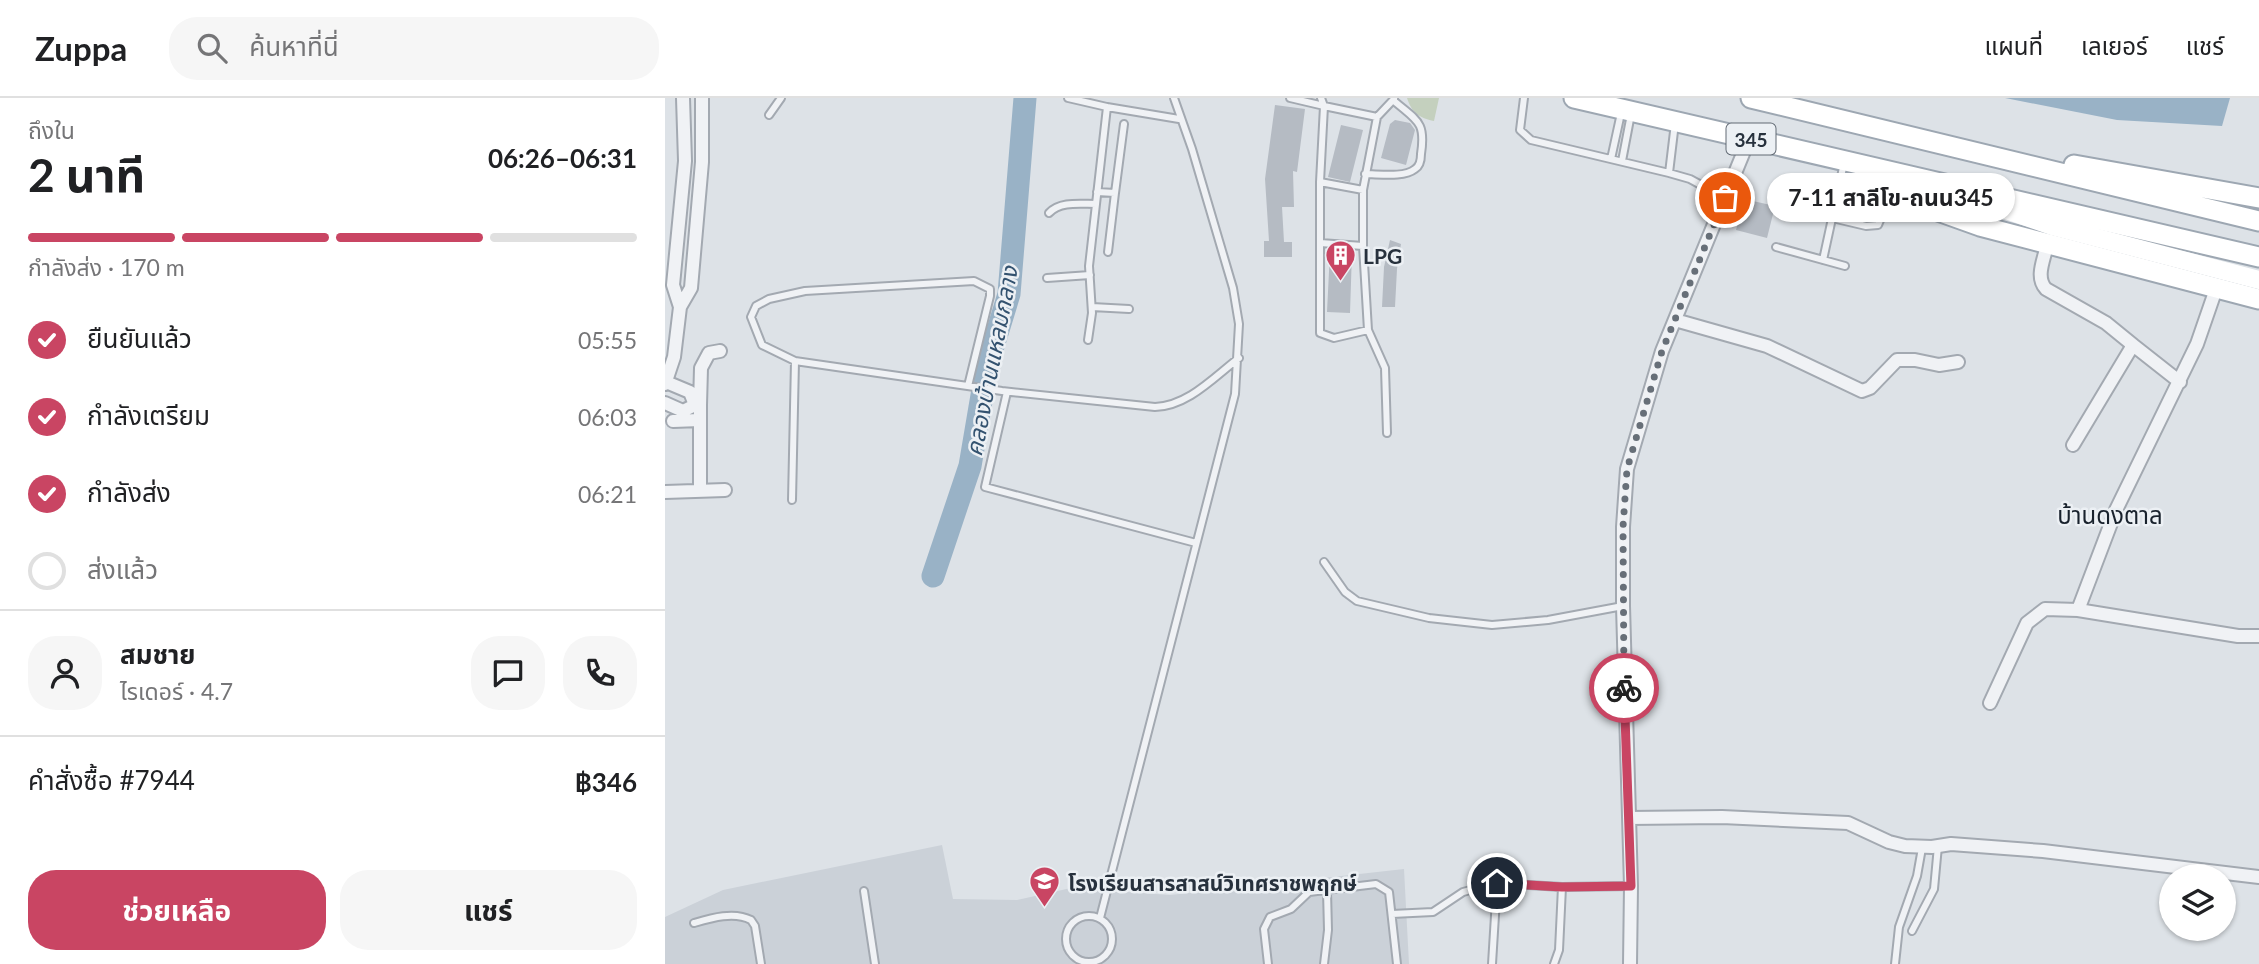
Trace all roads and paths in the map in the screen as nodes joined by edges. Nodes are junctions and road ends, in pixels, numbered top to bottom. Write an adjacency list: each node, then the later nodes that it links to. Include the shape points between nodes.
1 (683, 98): 23 (street)
2 (702, 98): 25 (street)
3 (781, 98): 15 (lane)
4 (1068, 98): 13 (lane)
5 (1174, 98): 17 (lane)
6 (1290, 98): 12 (lane)
7 (1321, 98): 12 (lane)
8 (1524, 98): 22 (lane, via 1519,124 1524,136)
9 (1574, 98): 14 (main road, 345)
10 (1394, 99): 16 (lane); 28 (lane, via 1423,131 1420,162 1406,173)
11 (1763, 99): 21 (main road, 345)
12 (1324, 106): 16 (lane); 30 (lane)
13 (1107, 107): 17 (lane); 33 (lane)
14 (1626, 111): 18 (main road, 345); 22 (lane); 24 (lane)
15 (769, 115)
16 (1377, 117): 28 (lane)
17 (1179, 119): 62 (lane, via 1233,288)
18 (1675, 121): 20 (main road, 345); 27 (lane)
19 (1124, 124): 34 (lane)
20 (1749, 139): 26 (main road, 345); 35 (street)
21 (1958, 150): 36 (main road); 40 (main road, 345)
22 (1611, 159): 24 (lane)
23 (685, 161): 25 (street); 54 (street, via 673,285)
24 (1622, 161): 27 (lane)
25 (702, 162): 54 (street, via 691,288)
26 (1849, 163): 29 (main road, 345); 31 (main road); 39 (lane)
27 (1669, 173): 35 (lane)
28 (1365, 174): 32 (lane)
29 (1928, 181): 46 (main road, 345); 51 (main road, 345, via 2052,226)
30 (1320, 182): 32 (lane); 41 (lane)
31 (1894, 187): 39 (lane, via 1878,225); 43 (main road, via 1938,211)
32 (1363, 190): 42 (lane)
33 (1097, 192): 34 (lane); 37 (lane)
34 (1115, 193): 45 (lane)
35 (1725, 198): 57 (street)
36 (2259, 198)
37 (1095, 204): 38 (lane, via 1055,206); 49 (lane)
38 (1049, 213)
39 (1832, 218): 47 (lane)
40 (2259, 221)
41 (1320, 243): 42 (lane); 58 (lane, via 1320,333 1334,338)
42 (1363, 246): 58 (lane)
43 (2047, 246): 52 (main road); 60 (street, via 2040,274 2046,289 2106,323)
44 (1776, 247): 47 (lane)
45 (1108, 252)
46 (2259, 257)
47 (1823, 260): 48 (lane)
48 (1845, 266)
49 (1090, 275): 50 (lane); 55 (lane)
50 (1047, 278)
51 (2259, 281)
52 (2216, 289): 53 (main road); 65 (street)
53 (2259, 299)
54 (680, 307): 66 (street)
55 (1092, 307): 56 (lane); 59 (lane)
56 (1129, 309)
57 (1675, 320): 64 (street, via 1767,346 1862,391 1897,360 1939,365); 81 (street, via 1627,469)
58 (1368, 330): 73 (lane, via 1385,368)
59 (1089, 340)
60 (2133, 345): 65 (street); 74 (street)
61 (720, 351): 70 (street, via 709,354 701,368)
62 (1239, 358): 68 (lane, via 1172,407); 79 (lane, via 1235,394)
63 (795, 361): 67 (lane); 67 (lane, via 762,345 751,317 756,306 805,291 974,281 990,289 990,296); 78 (lane)
64 (1958, 362)
65 (2180, 382): 82 (street, via 2099,553)
66 (666, 383): 70 (street, via 690,392)
67 (971, 386): 68 (lane)
68 (1004, 392): 79 (lane, via 985,487)
69 (665, 403): 70 (street, via 683,411)
70 (698, 405): 72 (street)
71 (673, 421): 72 (street)
72 (700, 421): 76 (street)
73 (1387, 433)
74 (2073, 445)
75 (725, 490): 76 (street)
76 (700, 491): 77 (street)
77 (665, 492)
78 (792, 500)
79 (1196, 543): 95 (lane)
80 (1324, 562): 81 (lane, via 1357,601 1441,620 1492,625)
81 (1623, 606): 85 (street)
82 (2078, 610): 83 (street); 84 (street, via 2045,609 2027,623)
83 (2259, 636)
84 (1990, 703)
85 (1629, 818): 87 (street, via 1848,823 1889,842); 90 (street)
86 (1938, 846): 87 (street); 88 (street, via 2043,851); 97 (lane, via 1934,889)
87 (1922, 848): 107 (lane, via 1899,928)
88 (2259, 877)
89 (1497, 883): 91 (lane); 94 (lane, via 1463,892 1433,912); 104 (lane)
90 (1631, 886): 91 (lane); 106 (street)
91 (1562, 887): 105 (lane, via 1559,950)
92 (864, 891): 100 (lane)
93 (1327, 891): 94 (lane, via 1376,884 1389,892); 101 (lane, via 1309,892 1291,909 1270,917 1266,923); 102 (lane)
94 (1392, 914): 103 (lane)
95 (1100, 918): 98 (lane, via 1113,939 1109,952); 98 (lane, via 1086,915 1074,921 1067,932 1066,945)
96 (694, 923): 99 (lane, via 713,917 751,920)
97 (1912, 931)
98 (1086, 963)
99 (761, 964)
100 (875, 964)
101 (1269, 964)
102 (1324, 964)
103 (1397, 964)
104 (1492, 964)
105 (1554, 964)
106 (1630, 964)
107 (1895, 964)

